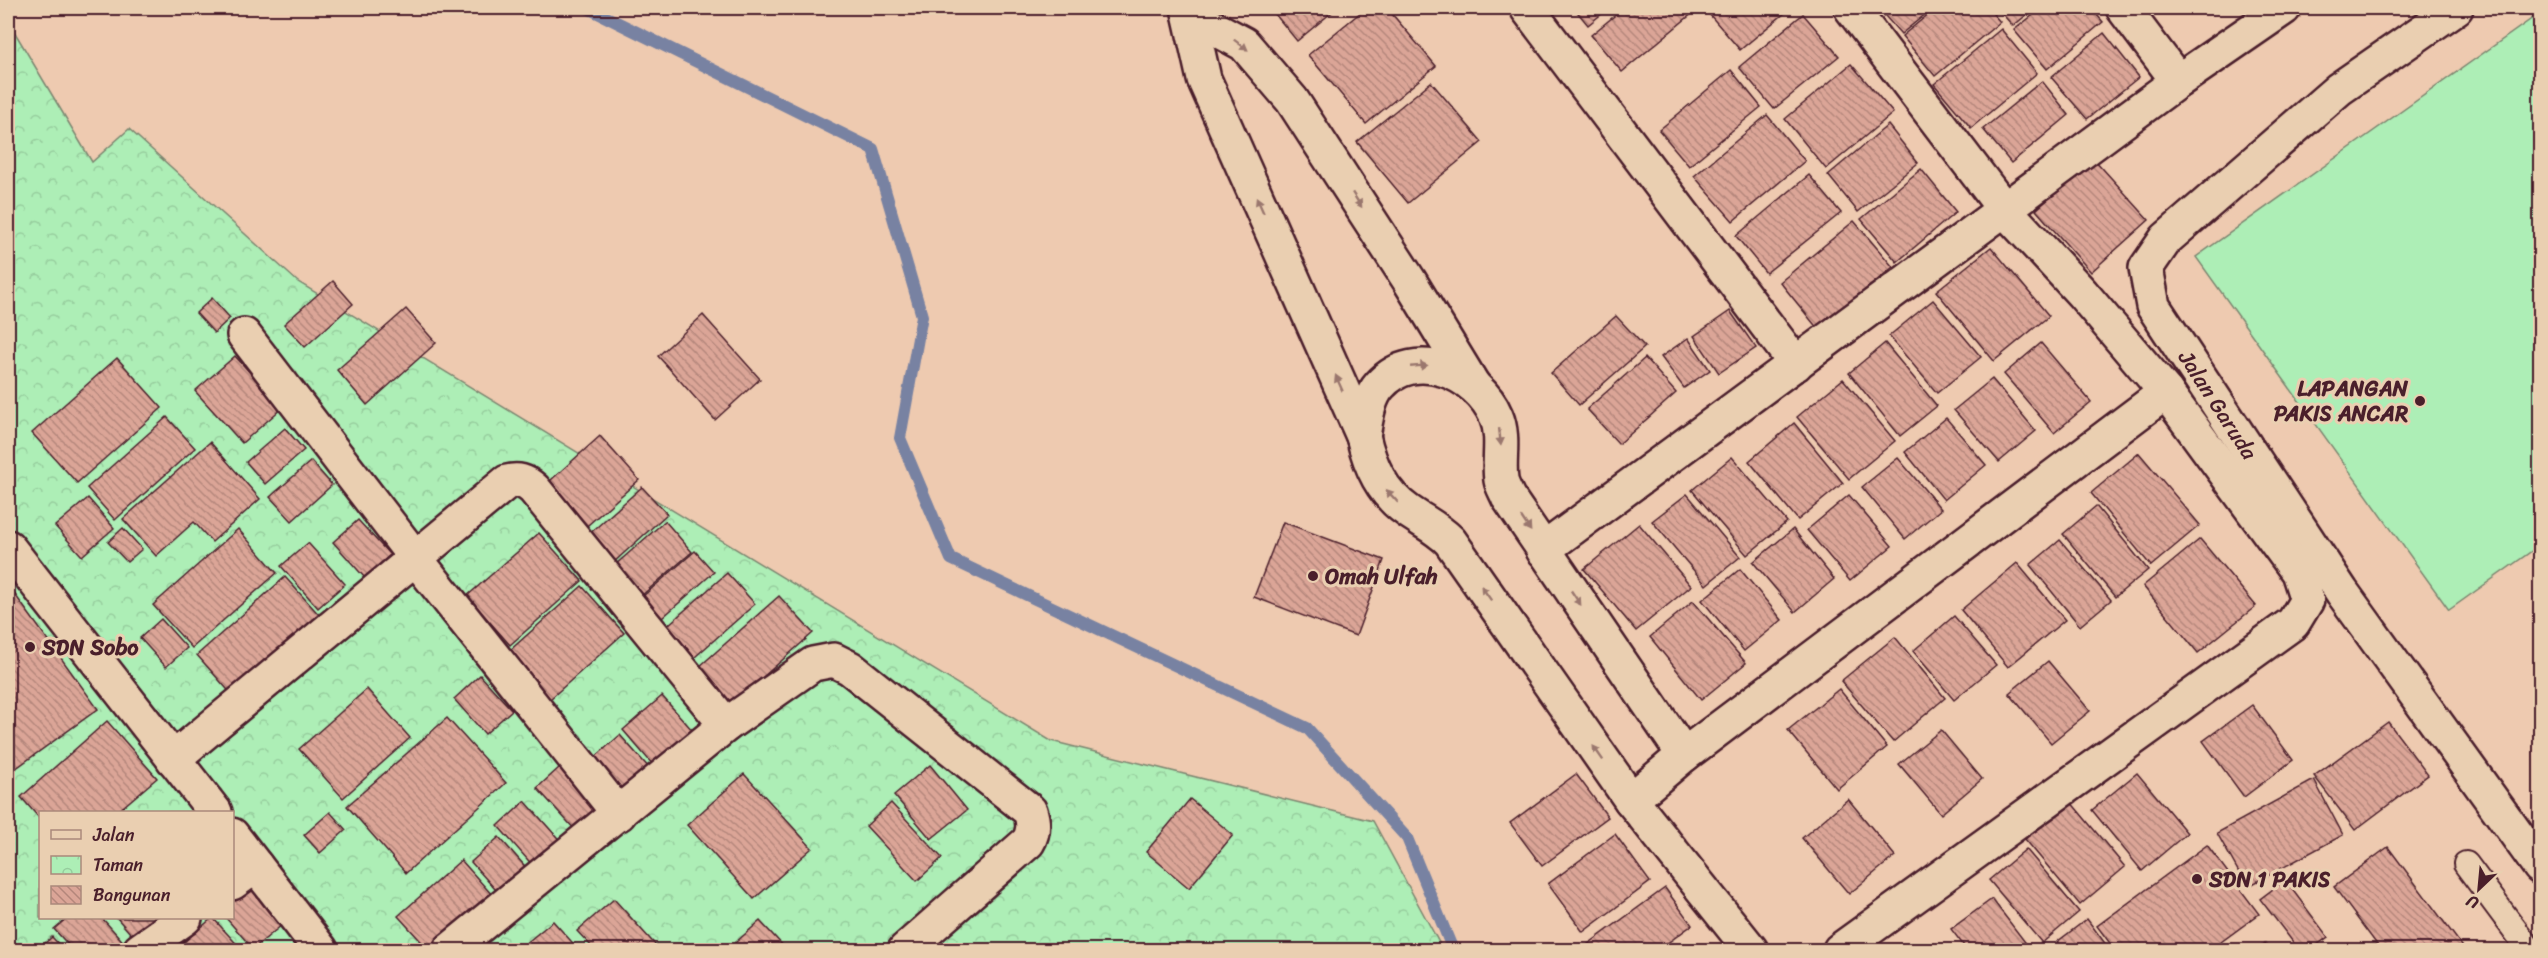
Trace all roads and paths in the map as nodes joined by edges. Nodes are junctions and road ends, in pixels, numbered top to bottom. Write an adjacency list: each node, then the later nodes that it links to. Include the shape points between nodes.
1 (1527, 8): 10 (street)
2 (1851, 8): 8 (street)
3 (2123, 8): 7 (street)
4 (2284, 8): 7 (street)
5 (2457, 8): 23 (street, Jalan Garuda, via 2339,89 2166,239 2146,268 2147,282 2153,306 2342,592)
6 (1189, 11): 11 (street, one-way to 11, via 1244,44 1292,100); 13 (street, one-way to 6, via 1204,79)
7 (2178, 81): 8 (street)
8 (2004, 209): 10 (street); 12 (street)
9 (244, 335): 16 (street)
10 (1796, 364): 15 (street)
11 (1474, 387): 13 (street, one-way to 11, via 1368,408 1379,385 1401,368 1427,365 1453,373); 15 (street, one-way to 15, via 1486,398 1496,417 1501,435 1501,481)
12 (2166, 392): 18 (street); 34 (street, via 2298,572 2307,600 2293,623)
13 (1363, 436): 20 (street, one-way to 13, via 1450,541 1405,510 1376,477)
14 (8, 547): 19 (street)
15 (1543, 550): 18 (street, one-way to 18)
16 (416, 559): 17 (street, via 507,482 526,482); 19 (street); 22 (street)
17 (726, 725): 22 (street); 32 (street, via 813,664 834,660 850,668 1030,811 1033,827 1028,842)
18 (1684, 755): 20 (street)
19 (173, 759): 21 (street)
20 (1631, 800): 33 (street)
21 (213, 811)
22 (619, 814): 31 (street)
23 (2530, 833): 26 (street, Jalan Garuda)
24 (234, 842): 27 (street)
25 (2466, 864): 35 (lane)
26 (2541, 867)
27 (244, 874): 30 (street)
28 (184, 919): 29 (street)
29 (140, 951)
30 (321, 951)
31 (450, 951)
32 (905, 951)
33 (1750, 951)
34 (1840, 951)
35 (2530, 951)

